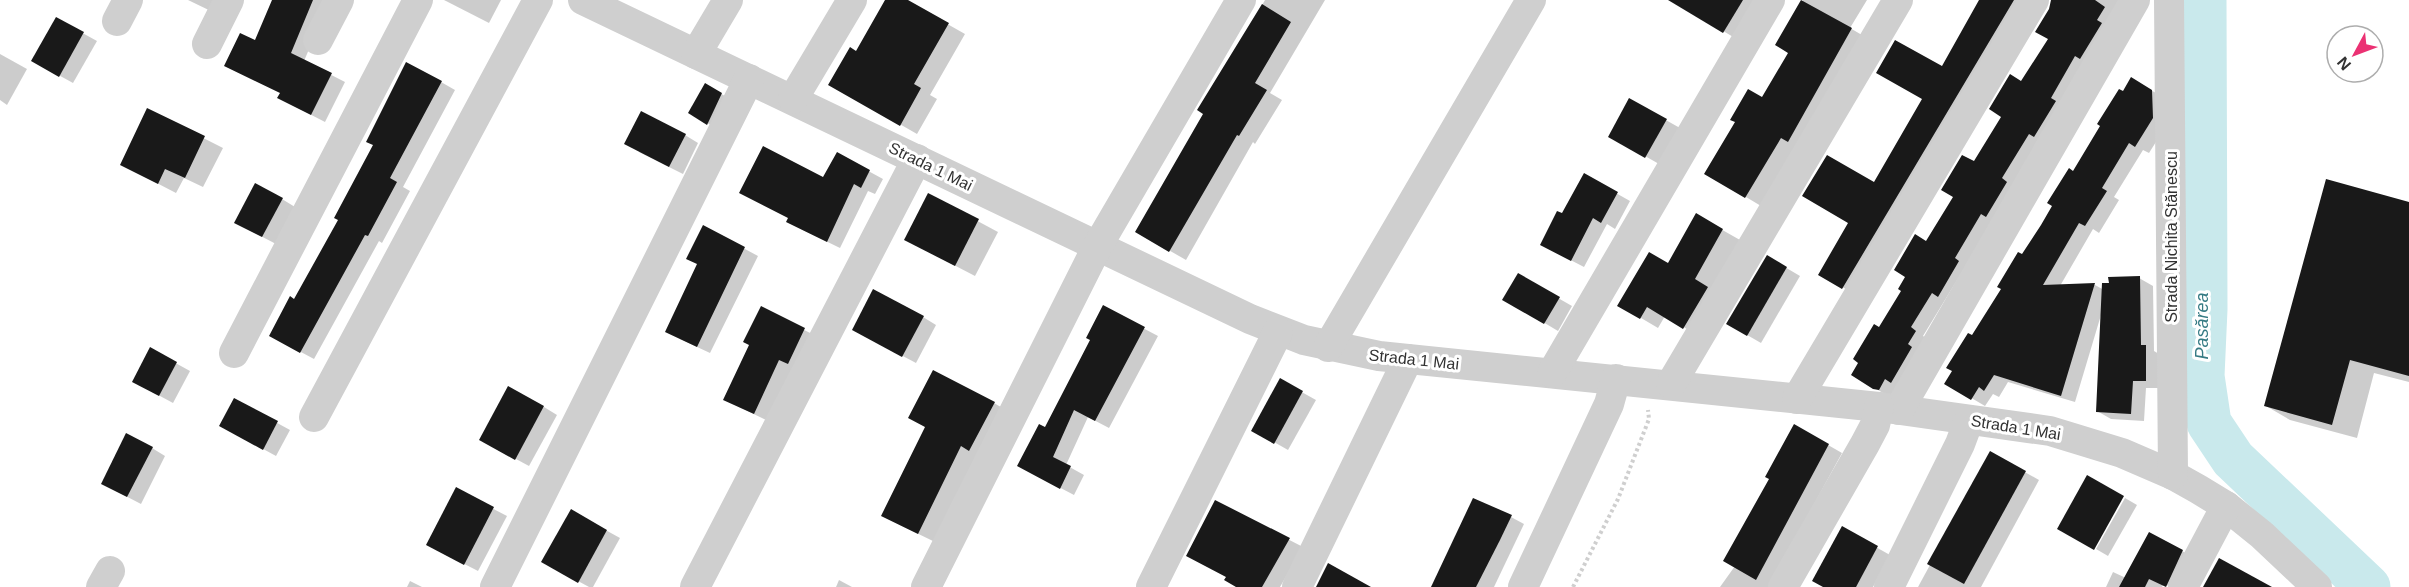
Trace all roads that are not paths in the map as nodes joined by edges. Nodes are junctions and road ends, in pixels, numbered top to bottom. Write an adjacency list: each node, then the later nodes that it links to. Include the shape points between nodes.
1 (229, 0): 16 (street)
2 (339, 0): 15 (street)
3 (418, 0): 24 (street)
4 (538, 0): 31 (street)
5 (583, 0): 17 (street, Strada 1 Mai)
6 (728, 0): 17 (street)
7 (852, 0): 19 (street)
8 (1241, 0): 21 (street)
9 (1531, 0): 23 (street)
10 (1770, 0): 26 (street)
11 (1898, 0): 28 (street)
12 (2034, 0): 29 (street)
13 (2134, 0): 30 (street)
14 (2169, 0): 33 (street, Strada Nichita Stănescu)
15 (318, 40)
16 (207, 44)
17 (696, 54): 18 (street, Strada 1 Mai)
18 (749, 79): 19 (street, Strada 1 Mai); 35 (street)
19 (793, 99): 20 (street, Strada 1 Mai)
20 (917, 159): 21 (street, Strada 1 Mai); 36 (street)
21 (1097, 247): 22 (street, Strada 1 Mai); 37 (street)
22 (1278, 332): 23 (street, Strada 1 Mai); 38 (street)
23 (1328, 347): 25 (street, Strada 1 Mai)
24 (234, 353)
25 (1408, 359): 26 (street, Strada 1 Mai); 39 (street)
26 (1552, 373): 27 (street, Strada 1 Mai)
27 (1616, 379): 28 (street, Strada 1 Mai); 40 (street, via 1609,404)
28 (1660, 383): 29 (street, Strada 1 Mai)
29 (1797, 399): 30 (street, Strada 1 Mai)
30 (1889, 409): 32 (street, Strada 1 Mai); 41 (street, via 1875,425)
31 (314, 417)
32 (1969, 420): 33 (street, Strada 1 Mai, via 2050,431 2084,440); 42 (street)
33 (2173, 475): 34 (street, Strada 1 Mai)
34 (2226, 506): 43 (street); 44 (street, Strada 1 Mai)
35 (495, 587)
36 (695, 587)
37 (926, 587)
38 (1151, 587)
39 (1298, 587)
40 (1523, 587)
41 (1783, 587)
42 (1889, 587)
43 (2183, 587)
44 (2318, 587)

